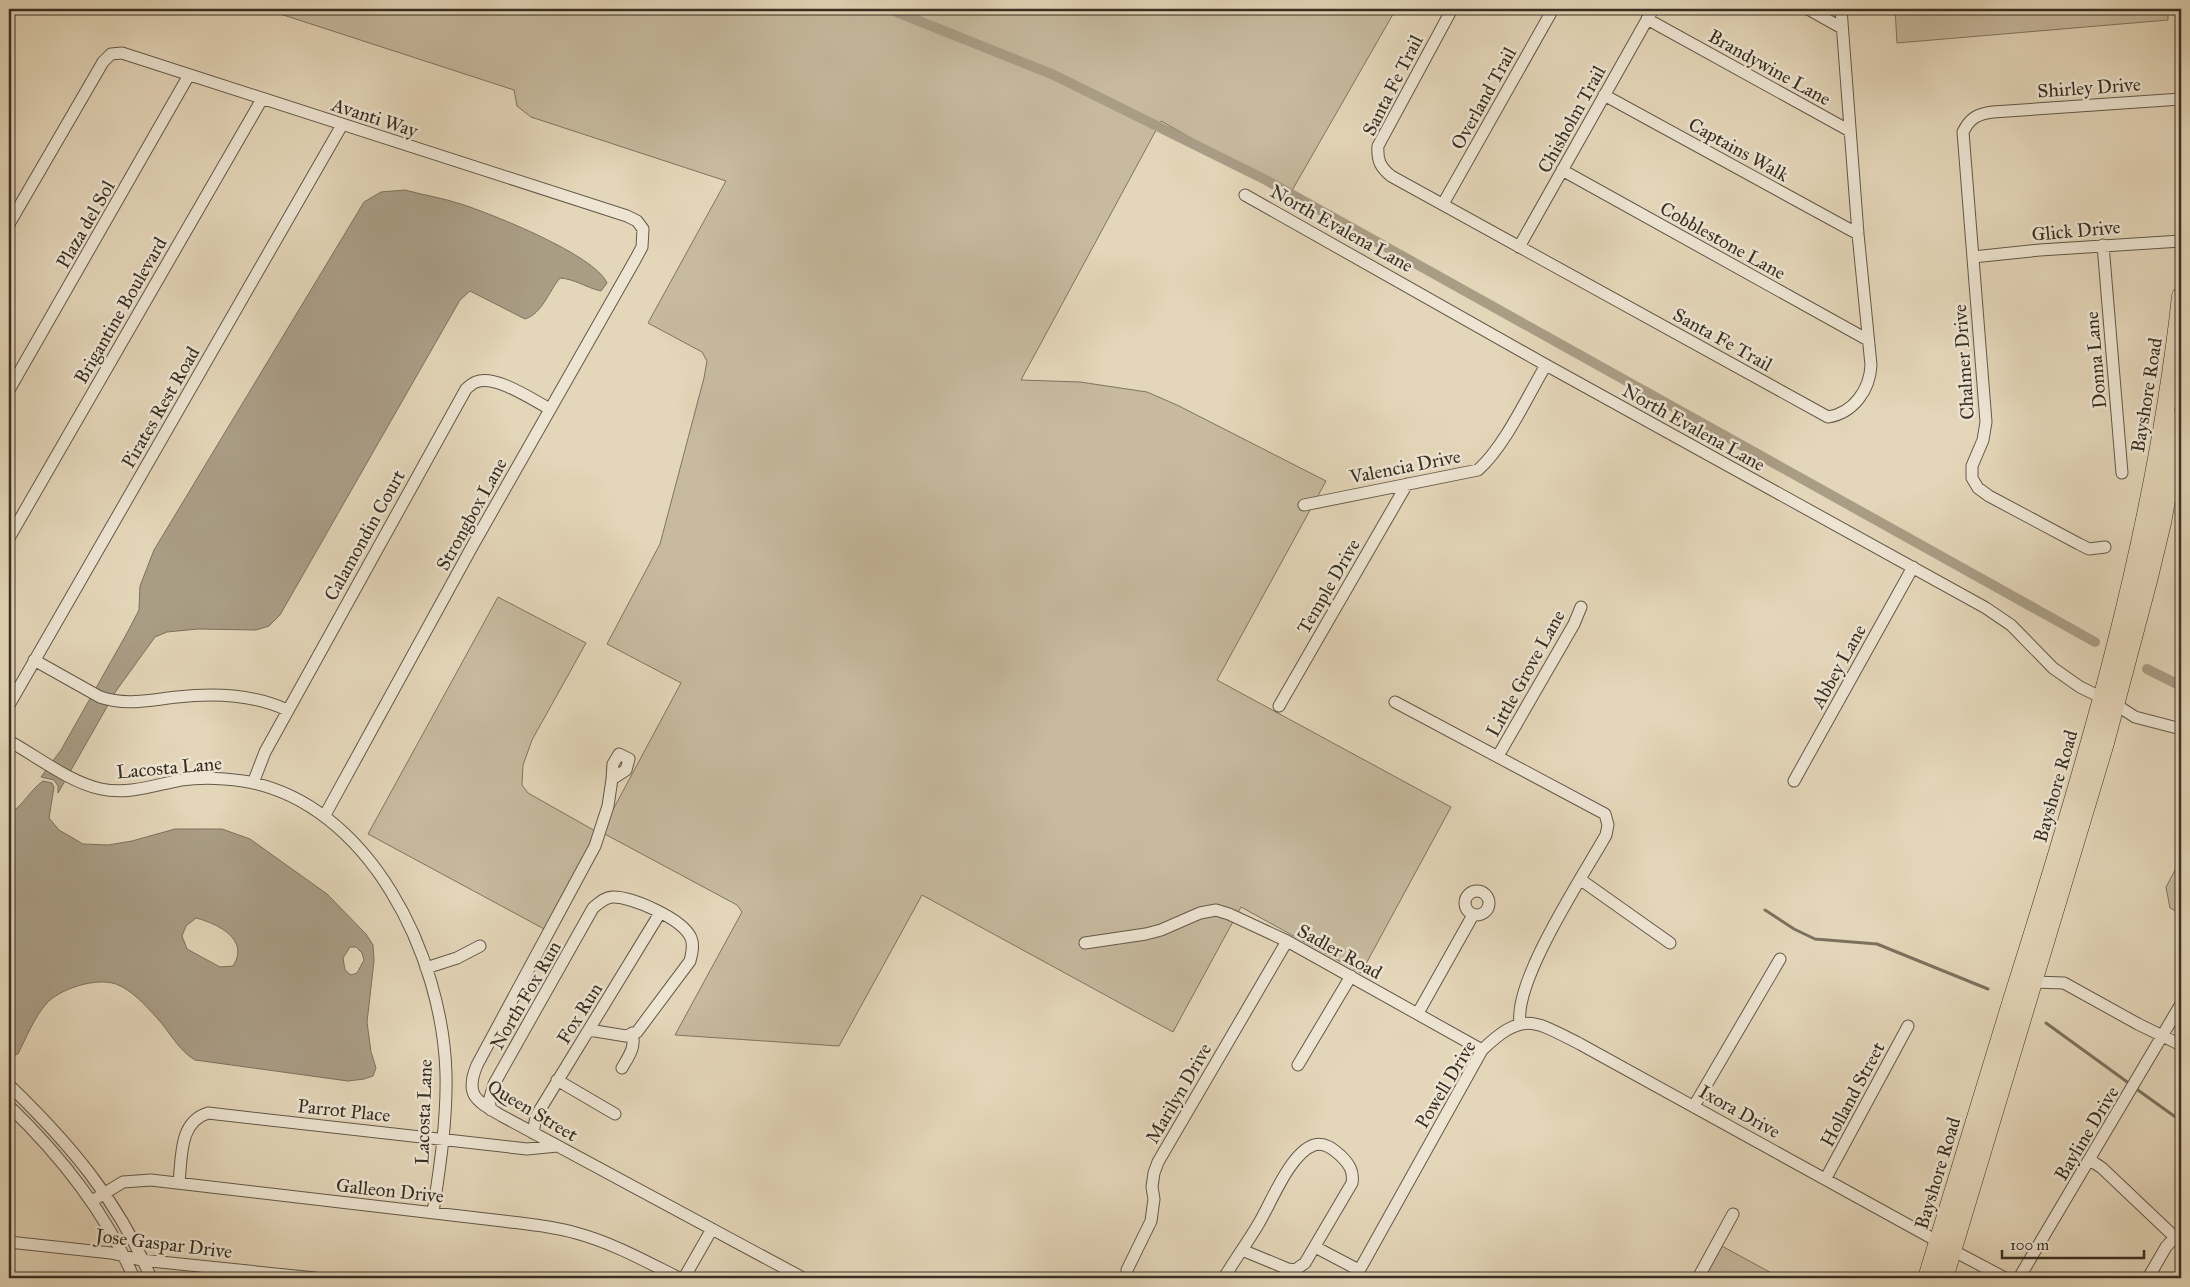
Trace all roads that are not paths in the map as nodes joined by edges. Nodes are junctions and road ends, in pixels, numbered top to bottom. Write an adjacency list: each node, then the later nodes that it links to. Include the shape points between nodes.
1 (1452, 9): 16 (street, Santa Fe Trail, via 1388,125 1378,146 1377,158 1390,176)
2 (1552, 9): 16 (street, Overland Trail)
3 (1808, 9): 6 (street)
4 (1841, 9): 6 (street, Santa Fe Trail)
5 (1650, 14): 8 (street, Chisholm Trail); 13 (street, Brandywine Lane)
6 (1842, 28): 13 (street, Santa Fe Trail)
7 (189, 75): 9 (street, Avanti Way); 17 (street, Avanti Way, via 122,54 111,54); 27 (street, Plaza del Sol)
8 (1604, 95): 14 (street, Chisholm Trail); 19 (street, Captains Walk)
9 (262, 99): 12 (street, Avanti Way); 33 (street, Brigantine Boulevard)
10 (2181, 99): 11 (street, Shirley Drive)
11 (1999, 112): 23 (street, Chalmer Drive, via 1978,114 1968,121 1963,132)
12 (342, 125): 18 (street, Avanti Way, via 628,216); 37 (street, Pirates Rest Road)
13 (1850, 131): 19 (street, Santa Fe Trail)
14 (1562, 170): 22 (street, Chisholm Trail); 25 (street, Cobblestone Lane)
15 (1245, 195): 26 (street, North Evalena Lane)
16 (1443, 204): 22 (street, Santa Fe Trail)
17 (9, 224)
18 (643, 229): 28 (street, Strongbox Lane, via 642,247)
19 (1858, 234): 25 (street, Santa Fe Trail)
20 (2181, 241): 21 (street, Glick Drive)
21 (2103, 245): 23 (street, Glick Drive); 30 (street, Donna Lane)
22 (1520, 247): 25 (street, Santa Fe Trail, via 1828,417 1848,410 1867,386 1872,365)
23 (1973, 257): 34 (street, Chalmer Drive, via 1986,422 1983,440 1972,466 1972,478 1978,488 1989,496 2079,544 2089,548)
24 (2181, 296): 38 (main road, Bayshore Road, via 2173,366 2150,498)
25 (1868, 340)
26 (1546, 365): 31 (street, Valencia Drive, via 1499,444 1478,470); 35 (street, North Evalena Lane)
27 (9, 390)
28 (550, 409): 42 (street, Calamondin Court, via 487,380 466,389); 49 (street, Strongbox Lane)
29 (2181, 417): 38 (main road, Bayshore Road, via 2157,542)
30 (2122, 473)
31 (1407, 484): 32 (street, Valencia Drive); 41 (street, Temple Drive)
32 (1304, 505)
33 (9, 538)
34 (2105, 547)
35 (1913, 568): 38 (street, North Evalena Lane, via 2012,625 2053,668 2071,682); 47 (street, Abbey Lane)
36 (1582, 607): 45 (street, Little Grove Lane)
37 (34, 660): 40 (street, Pirates Rest Road); 42 (street, via 112,701 132,703 190,696 226,696 272,703)
38 (2108, 701): 43 (street, North Evalena Lane, via 2135,717); 60 (main road, Bayshore Road); 92 (main road, Bayshore Road, via 1998,1048)
39 (1395, 702): 45 (street, Little Grove Lane)
40 (9, 705)
41 (1279, 706)
42 (287, 710): 48 (street, Calamondin Court, via 260,762)
43 (2181, 729)
44 (9, 741): 48 (street, Lacosta Lane, via 75,779 101,789 132,790 204,779)
45 (1498, 756): 50 (street, Little Grove Lane, via 1605,814 1606,835)
46 (612, 779): 76 (street, Queen Street, via 608,806 595,846 470,1082 472,1093)
47 (1794, 781)
48 (253, 783): 49 (street, Lacosta Lane)
49 (324, 815): 58 (street, Lacosta Lane, via 364,855 396,900 418,943)
50 (1582, 880): 55 (street); 63 (street, via 1539,957 1520,1003)
51 (660, 913): 65 (street, Fox Run); 66 (street, via 684,928 691,938 693,951 690,961 637,1032); 76 (street, North Fox Run, via 614,897 593,908 494,1084 489,1101)
52 (1473, 915): 62 (street)
53 (1287, 942): 54 (street, Sadler Road, via 1240,918 1216,910 1146,934); 59 (street, Sadler Road); 96 (street, Marilyn Drive, via 1158,1162 1152,1187 1154,1205 1151,1221)
54 (1085, 943)
55 (1670, 943)
56 (480, 946): 58 (street)
57 (1780, 959): 75 (street)
58 (426, 968): 79 (street, Lacosta Lane, via 437,1004 445,1064)
59 (1351, 976): 62 (street, Sadler Road); 70 (street)
60 (2034, 982): 67 (street, via 2064,983); 92 (main road, Bayshore Road)
61 (2181, 1004): 67 (street, Bayline Drive)
62 (1418, 1013): 69 (street, Sadler Road)
63 (1520, 1023): 69 (street, Powell Drive, via 1507,1028); 75 (street, Ixora Drive, via 1538,1024 1550,1029)
64 (1908, 1026): 82 (street, Holland Street)
65 (588, 1030): 66 (street, via 626,1036); 72 (street, Fox Run)
66 (632, 1034): 71 (street, via 633,1048)
67 (2163, 1035): 68 (street); 81 (street, Bayline Drive)
68 (2181, 1045)
69 (1482, 1050): 97 (street, Powell Drive)
70 (1298, 1065)
71 (622, 1068)
72 (557, 1080): 77 (street); 78 (street, Fox Run, via 536,1117)
73 (9, 1085): 84 (street, via 71,1148)
74 (9, 1106): 85 (street, via 55,1153)
75 (1694, 1106): 82 (street, Ixora Drive)
76 (491, 1110): 78 (street, Queen Street)
77 (615, 1114)
78 (533, 1133): 80 (street, Queen Street)
79 (442, 1139): 80 (street, Parrot Place, via 527,1149); 83 (street, Parrot Place, via 208,1113 190,1123 186,1132); 86 (street, Lacosta Lane)
80 (557, 1146): 88 (street, Queen Street)
81 (2090, 1160): 89 (street); 110 (street, Bayline Drive)
82 (1826, 1178): 92 (street, Ixora Drive)
83 (179, 1182): 84 (street, Galleon Drive, via 123,1182); 86 (street, Galleon Drive)
84 (104, 1193): 85 (street, Galleon Drive); 95 (street, via 126,1226)
85 (92, 1200): 94 (street)
86 (433, 1212): 102 (street, Galleon Drive, via 575,1233 634,1255)
87 (1733, 1214): 105 (street)
88 (712, 1229): 98 (street, Queen Street); 103 (street)
89 (2178, 1240): 111 (street, via 2166,1247)
90 (9, 1242): 94 (street, Jose Gaspar Drive)
91 (1315, 1246): 93 (street, via 1305,1263 1295,1270 1279,1267); 93 (street, via 1353,1177 1346,1160 1323,1145 1310,1148 1291,1166); 97 (street)
92 (1945, 1246): 106 (main road, Bayshore Road); 107 (main road); 108 (main road, Bayshore Road); 109 (street, Ixora Drive)
93 (1242, 1250): 104 (street)
94 (123, 1255): 95 (street, Jose Gaspar Drive); 99 (street)
95 (141, 1260): 100 (street); 101 (street, Jose Gaspar Drive)
96 (1127, 1270)
97 (1357, 1274)
98 (797, 1277)
99 (134, 1278)
100 (151, 1278)
101 (315, 1278)
102 (679, 1278)
103 (684, 1278)
104 (1224, 1278)
105 (1698, 1278)
106 (1927, 1278)
107 (1937, 1278)
108 (1944, 1278)
109 (2005, 1278)
110 (2019, 1278)
111 (2148, 1278)

